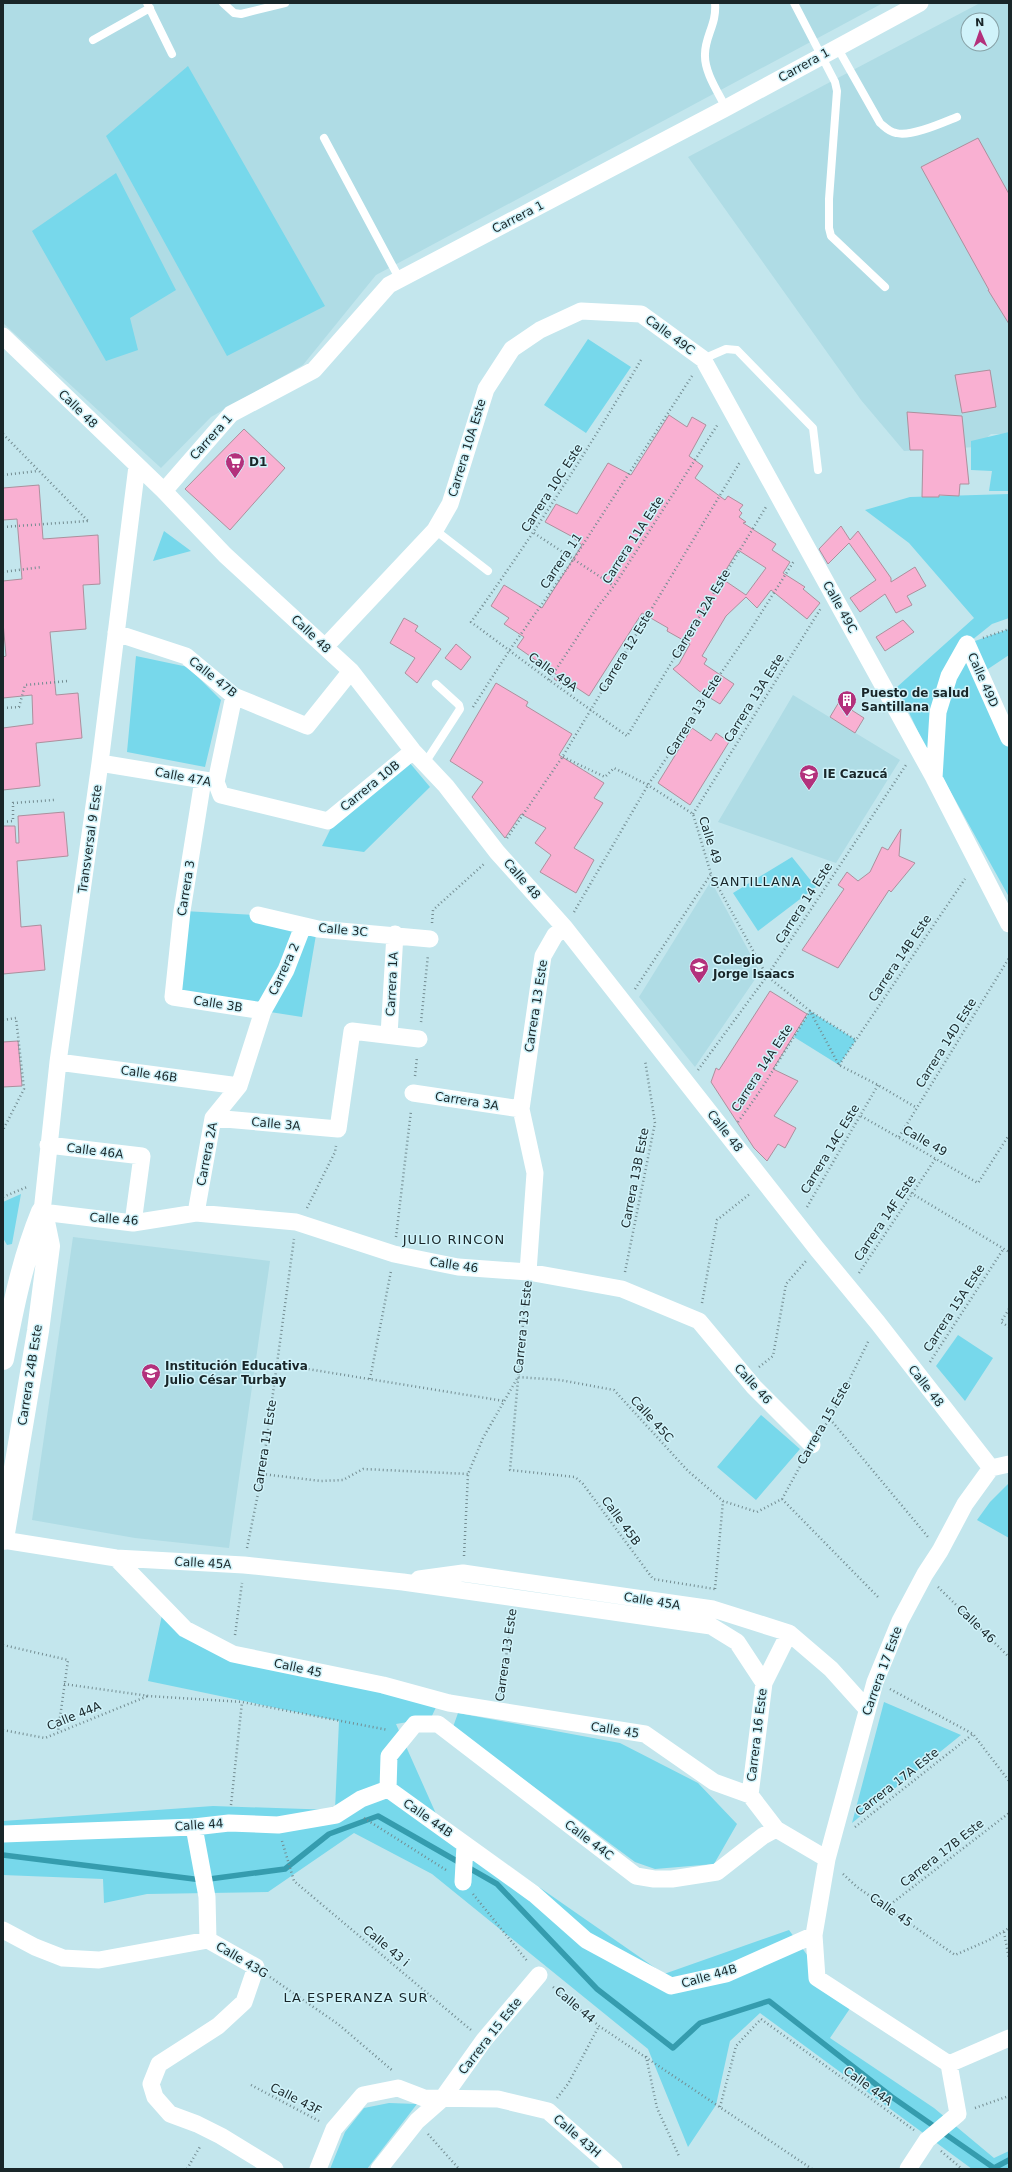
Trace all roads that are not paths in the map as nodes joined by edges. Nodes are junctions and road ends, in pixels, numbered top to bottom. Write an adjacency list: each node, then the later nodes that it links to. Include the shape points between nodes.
1 (223, 3): 2 (lane, via 234,13 241,14)
2 (285, 3)
3 (715, 3): 11 (lane, via 716,15 705,53 706,66)
4 (794, 3): 10 (lane)
5 (915, 4): 8 (street, Carrera 1)
6 (148, 6): 7 (lane); 9 (lane)
7 (93, 40)
8 (837, 47): 10 (street, Carrera 1); 12 (lane, via 880,123 888,130 896,134 907,134)
9 (172, 54)
10 (822, 55): 11 (street, Carrera 1); 15 (lane, via 837,91 828,199 829,228 836,242)
11 (726, 108): 14 (street, Carrera 1)
12 (957, 117)
13 (324, 138): 14 (lane)
14 (399, 278): 21 (street, Carrera 1, via 380,294 314,370 231,414)
15 (885, 287)
16 (641, 314): 18 (street, Calle 49C); 22 (street, Carrera 10A Este, via 581,311 540,330 512,349 486,389 450,504)
17 (3, 336): 19 (street, Calle 48)
18 (703, 359): 20 (lane, via 726,349 737,350 813,428); 33 (street, Calle 49C)
19 (137, 466): 21 (street, Calle 48); 24 (street, Transversal 9 Este)
20 (818, 470)
21 (164, 491): 25 (street, Calle 48, via 225,555)
22 (435, 530): 23 (lane); 25 (street, Carrera 10A Este)
23 (488, 571)
24 (116, 633): 28 (street, Calle 47B, via 186,656); 31 (street, Transversal 9 Este)
25 (325, 647): 26 (street, Calle 48)
26 (351, 671): 28 (street, Calle 47B, via 307,726); 30 (street, Calle 48)
27 (436, 684): 32 (lane, via 459,705 460,709)
28 (234, 696): 34 (street, Carrera 3)
29 (1009, 738): 33 (street, Calle 49D, via 967,644 949,676 938,712)
30 (413, 751): 32 (street, Calle 48); 35 (street, Carrera 10B)
31 (100, 762): 34 (street, Calle 47A); 46 (street, Transversal 9 Este)
32 (425, 764): 39 (street, Calle 48)
33 (934, 778): 37 (street, Calle 49C)
34 (210, 781): 35 (street, Calle 47A, via 221,795); 42 (street, Carrera 3, via 182,911)
35 (328, 821)
36 (258, 915): 38 (street, Calle 3C)
37 (1009, 924)
38 (303, 926): 40 (street, Calle 3C); 43 (street, Carrera 2, via 286,970)
39 (565, 928): 49 (street, Carrera 13 Este, via 555,935 543,956); 62 (street, Calle 48)
40 (395, 934): 41 (street, Calle 3C); 44 (street, Carrera 1A)
41 (430, 938)
42 (173, 997): 43 (street, Calle 3B)
43 (263, 1011): 47 (street, Carrera 2A)
44 (390, 1035): 45 (street); 50 (street, Calle 3A, via 352,1031 338,1129)
45 (419, 1039)
46 (58, 1062): 47 (street, Calle 46B); 51 (street, Transversal 9 Este)
47 (239, 1086): 50 (street, Carrera 2A)
48 (413, 1093): 49 (street, Carrera 3A)
49 (521, 1109): 55 (street, Carrera 13 Este, via 534,1173)
50 (213, 1118): 53 (street, Carrera 2A)
51 (48, 1145): 52 (street, Transversal 9 Este); 54 (street, Calle 46A, via 142,1156)
52 (42, 1212): 54 (street, Calle 46); 57 (main road); 58 (main road, Carrera 24B Este, via 49,1246)
53 (196, 1213): 54 (street, Calle 46); 55 (street, Calle 46, via 296,1222 394,1254 458,1267)
54 (133, 1223)
55 (528, 1272): 60 (street, Calle 46, via 622,1289 699,1321 746,1377)
56 (3, 1277): 57 (main road)
57 (9, 1300): 58 (main road); 59 (main road)
58 (38, 1331): 63 (main road, Carrera 24B Este)
59 (3, 1359)
60 (812, 1445)
61 (1009, 1464): 62 (street)
62 (991, 1468): 72 (street, Carrera 17 Este, via 965,1504 940,1551 924,1574 900,1621)
63 (3, 1540): 64 (street, Calle 45A)
64 (116, 1558): 66 (street, Calle 45A, via 244,1565); 71 (street, Calle 45, via 185,1629 233,1654 383,1685)
65 (463, 1572): 66 (street, Calle 45A); 67 (street); 68 (street, Calle 45A)
66 (403, 1582): 67 (street, Calle 45A)
67 (461, 1591): 68 (street, Calle 45A, via 514,1599)
68 (712, 1618): 69 (street, Calle 45A); 70 (street, Calle 45A, via 737,1642)
69 (788, 1632): 70 (street, Carrera 16 Este); 72 (street, Calle 45A, via 831,1669)
70 (764, 1683): 75 (street, Carrera 16 Este)
71 (449, 1703): 73 (street); 75 (street, Calle 45, via 645,1734 714,1782)
72 (867, 1709): 80 (street, Carrera 17 Este)
73 (438, 1724): 74 (street, via 410,1729 389,1756); 77 (street, Calle 44C, via 636,1876 672,1879 717,1872)
74 (388, 1789): 76 (street, Calle 44, via 360,1799 336,1815 278,1825 229,1823); 79 (street, Calle 44B)
75 (750, 1795): 77 (street)
76 (194, 1827): 78 (street, Calle 44); 84 (street, via 207,1897)
77 (776, 1829): 80 (street)
78 (3, 1834)
79 (465, 1845): 81 (street); 83 (street, Calle 44B, via 534,1894 586,1940 671,1986 726,1974)
80 (830, 1852): 83 (street, Carrera 17 Este)
81 (463, 1882)
82 (3, 1930): 84 (street, Calle 43G, via 63,1958 99,1960)
83 (814, 1935): 87 (street, via 817,1978)
84 (208, 1940): 89 (street, Calle 43G, via 256,1967 244,2002 218,2026 158,2064 151,2084 155,2097 170,2114 209,2131)
85 (539, 1975): 88 (street, Carrera 15 Este, via 484,2040)
86 (1009, 2038): 87 (street)
87 (949, 2064): 93 (street, via 958,2114 927,2140)
88 (442, 2099): 90 (street, via 424,2098 398,2088 364,2095 334,2128); 91 (street, Carrera 15 Este, via 417,2121); 92 (street, Calle 43H, via 498,2099 548,2111)
89 (275, 2169)
90 (318, 2169)
91 (379, 2169)
92 (614, 2169)
93 (908, 2169)

